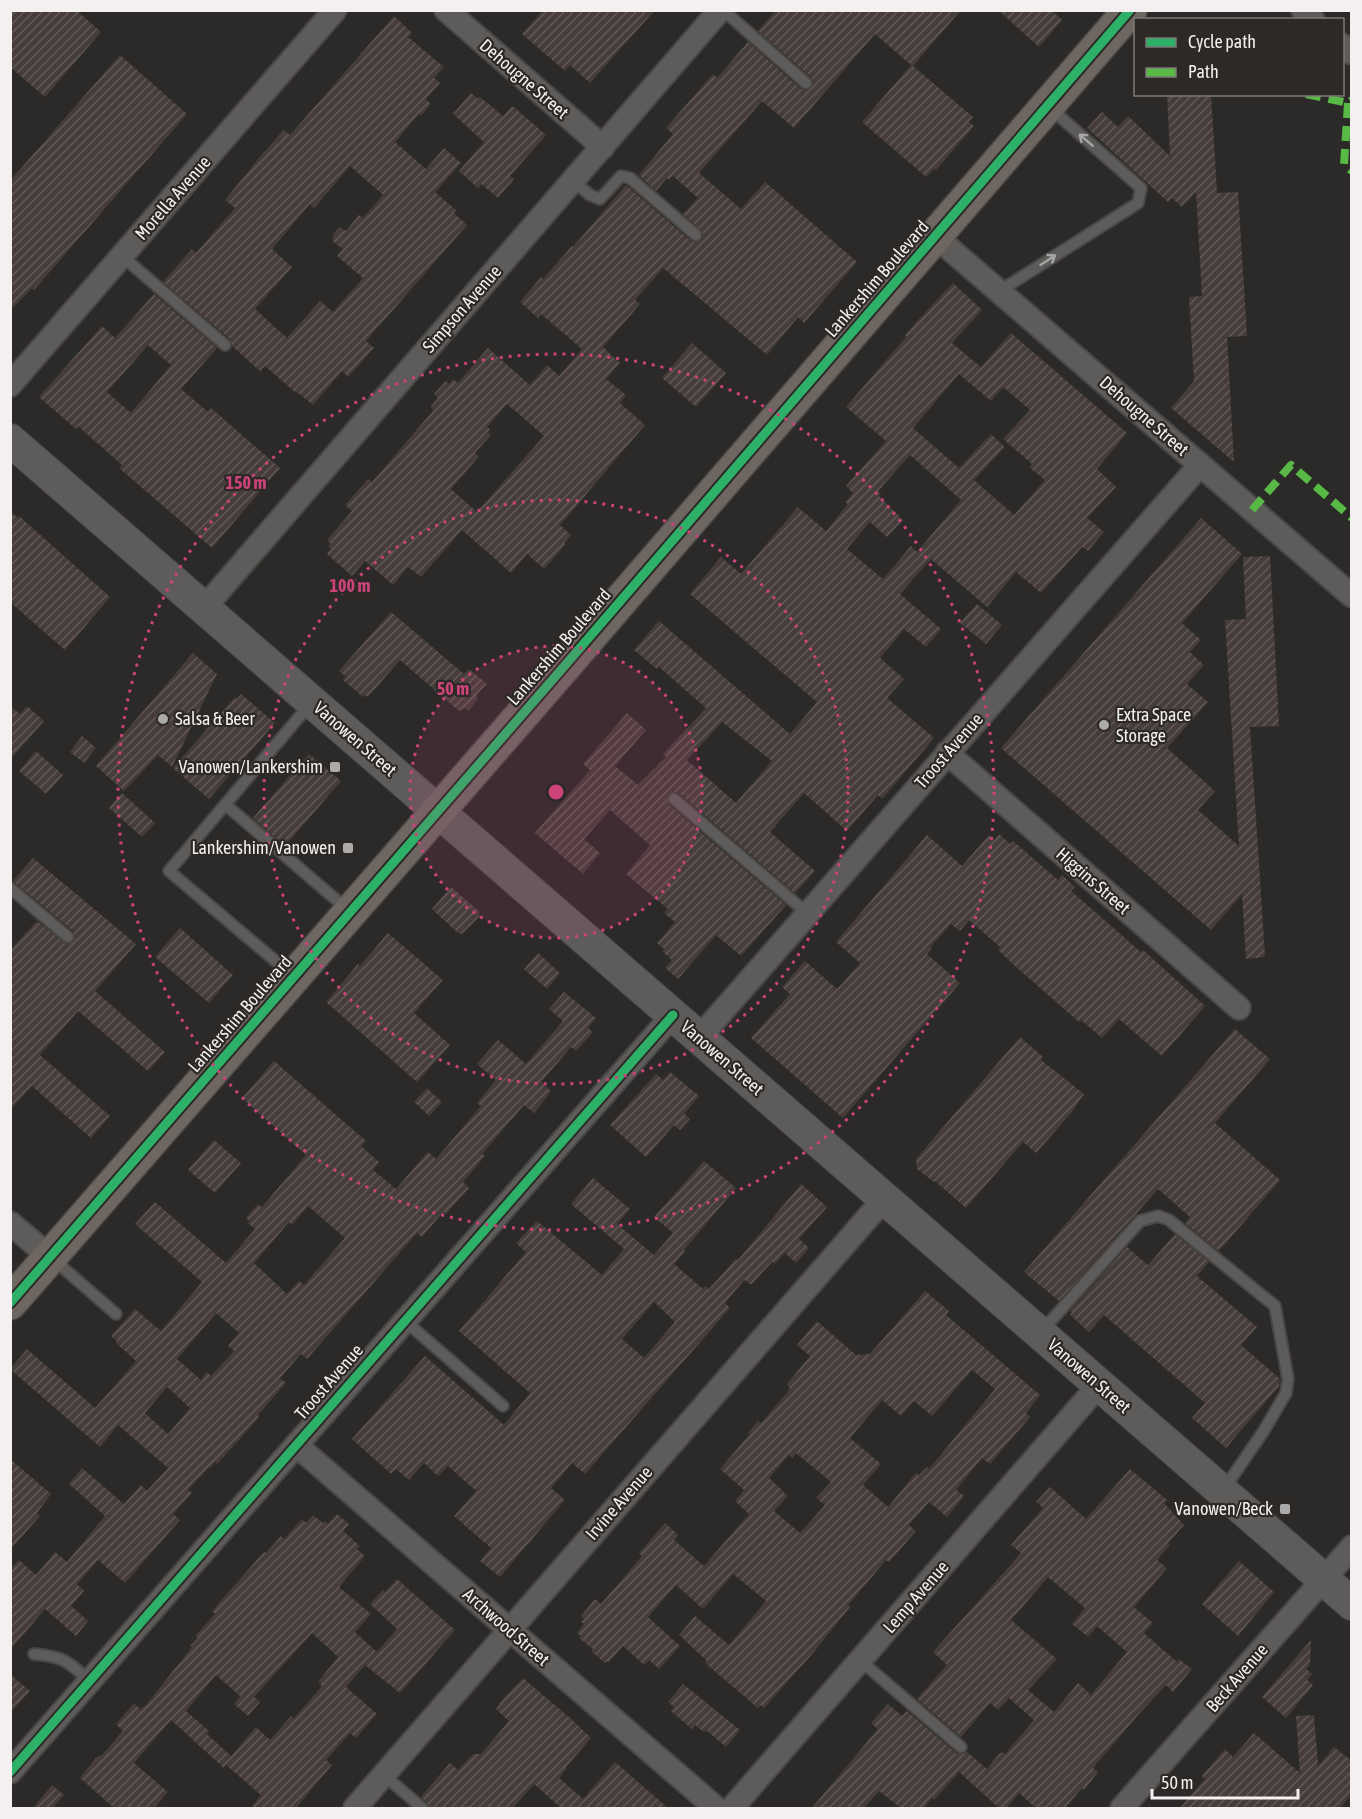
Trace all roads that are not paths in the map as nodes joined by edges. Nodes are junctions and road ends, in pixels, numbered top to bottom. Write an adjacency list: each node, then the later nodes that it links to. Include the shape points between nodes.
1 (335, 10): 11 (street, Morella Avenue)
2 (446, 10): 7 (street, Dehougne Street)
3 (722, 10): 5 (lane); 7 (street, Simpson Avenue)
4 (1130, 10): 6 (main road, Lankershim Boulevard)
5 (806, 83)
6 (1047, 106): 10 (main road, Lankershim Boulevard); 12 (lane, one-way to 6, via 1138,202 1141,188)
7 (603, 147): 8 (street, Simpson Avenue)
8 (573, 181): 9 (lane, via 600,199 621,176 630,178); 18 (street, Simpson Avenue)
9 (696, 235)
10 (936, 237): 12 (street, Dehougne Street); 23 (main road, Lankershim Boulevard)
11 (122, 256): 13 (lane); 14 (street, Morella Avenue)
12 (998, 292): 16 (street, Dehougne Street)
13 (225, 345)
14 (10, 385)
15 (10, 440): 18 (main road, Vanowen Street)
16 (1200, 465): 17 (street, Dehougne Street); 20 (street, Troost Avenue)
17 (1352, 596)
18 (204, 608): 19 (main road, Vanowen Street)
19 (312, 702): 22 (lane); 23 (main road, Vanowen Street)
20 (947, 753): 26 (street, Troost Avenue); 29 (street, Higgins Street)
21 (674, 799): 26 (lane)
22 (226, 804): 25 (lane); 28 (lane, via 170,871)
23 (438, 811): 25 (main road, Lankershim Boulevard); 30 (main road, Vanowen Street)
24 (10, 888): 27 (lane)
25 (351, 912): 28 (main road, Lankershim Boulevard)
26 (807, 913): 31 (street, Troost Avenue)
27 (68, 937)
28 (295, 977): 34 (main road, Lankershim Boulevard)
29 (1239, 1008)
30 (673, 1015): 31 (main road, Vanowen Street); 37 (street, Troost Avenue)
31 (699, 1038): 32 (main road, Vanowen Street)
32 (884, 1198): 38 (main road, Vanowen Street); 46 (street, Irvine Avenue)
33 (10, 1222): 34 (street)
34 (50, 1257): 35 (main road, Lankershim Boulevard); 36 (lane)
35 (10, 1303)
36 (116, 1314)
37 (404, 1320): 40 (lane); 41 (street, Troost Avenue)
38 (1040, 1334): 39 (main road, Vanowen Street); 42 (lane, via 1140,1221 1158,1216 1169,1220 1275,1306 1288,1379 1286,1393)
39 (1099, 1385): 42 (main road, Vanowen Street); 48 (street, Lemp Avenue)
40 (503, 1406)
41 (296, 1445): 46 (street, Archwood Street); 49 (street, Troost Avenue)
42 (1222, 1492): 44 (main road, Vanowen Street)
43 (1352, 1547): 44 (street, Beck Avenue)
44 (1323, 1580): 45 (main road, Vanowen Street); 57 (street, Beck Avenue)
45 (1352, 1604)
46 (509, 1630): 52 (street, Irvine Avenue); 55 (street, Archwood Street)
47 (34, 1654): 49 (lane, via 58,1656)
48 (861, 1661): 50 (lane); 56 (street, Lemp Avenue)
49 (90, 1681): 51 (street, Troost Avenue)
50 (961, 1747)
51 (10, 1772)
52 (384, 1775): 53 (street, Irvine Avenue); 54 (lane)
53 (355, 1809)
54 (423, 1809)
55 (716, 1809)
56 (732, 1809)
57 (1122, 1809)

